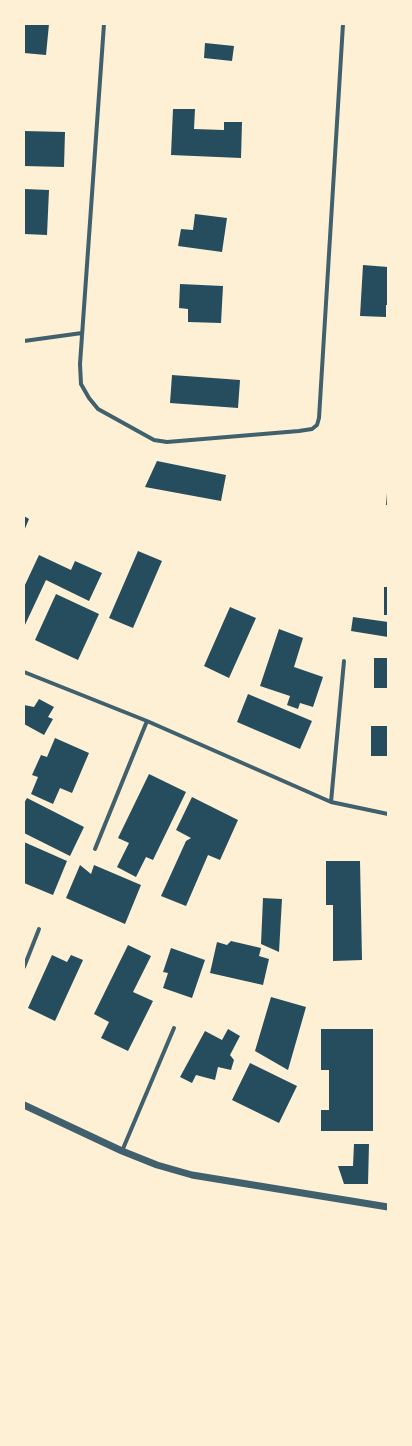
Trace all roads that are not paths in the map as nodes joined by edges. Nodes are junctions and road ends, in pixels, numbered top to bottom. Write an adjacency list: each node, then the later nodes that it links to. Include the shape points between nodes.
1 (104, 24): 3 (street)
2 (343, 24): 3 (street, via 317,425 312,429 299,431 167,442 154,440 98,409 89,398 81,384)
3 (82, 333): 4 (street)
4 (24, 341)
5 (344, 661): 8 (street)
6 (24, 672): 7 (street)
7 (147, 720): 8 (street); 10 (street)
8 (331, 802): 9 (street)
9 (388, 814)
10 (95, 849)
11 (39, 929): 12 (street)
12 (24, 967)
13 (174, 1028): 15 (street)
14 (24, 1105): 15 (street)
15 (122, 1151): 16 (street, via 192,1175)
16 (388, 1207)

